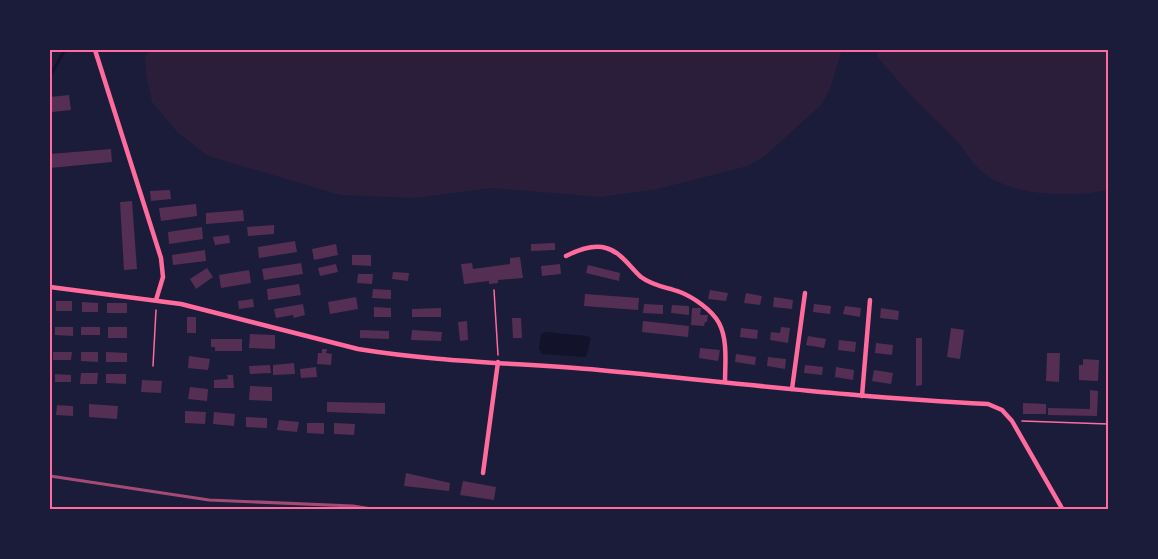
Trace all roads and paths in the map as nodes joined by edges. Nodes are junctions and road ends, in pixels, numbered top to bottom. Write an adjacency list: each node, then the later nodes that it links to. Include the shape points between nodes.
1 (95, 50): 6 (street, via 161,258 163,277)
2 (566, 256): 10 (street, via 604,247 653,284 682,292 700,304 720,325 726,357)
3 (50, 287): 6 (street)
4 (494, 290): 8 (path)
5 (805, 293): 11 (street)
6 (156, 300): 8 (street, via 358,349); 9 (path)
7 (870, 300): 12 (street)
8 (498, 362): 10 (street); 15 (street)
9 (153, 366)
10 (724, 382): 11 (street)
11 (792, 389): 12 (street)
12 (862, 396): 13 (street, via 988,404 1002,410)
13 (1012, 421): 14 (path); 16 (street)
14 (1108, 424)
15 (483, 473)
16 (1063, 510)

